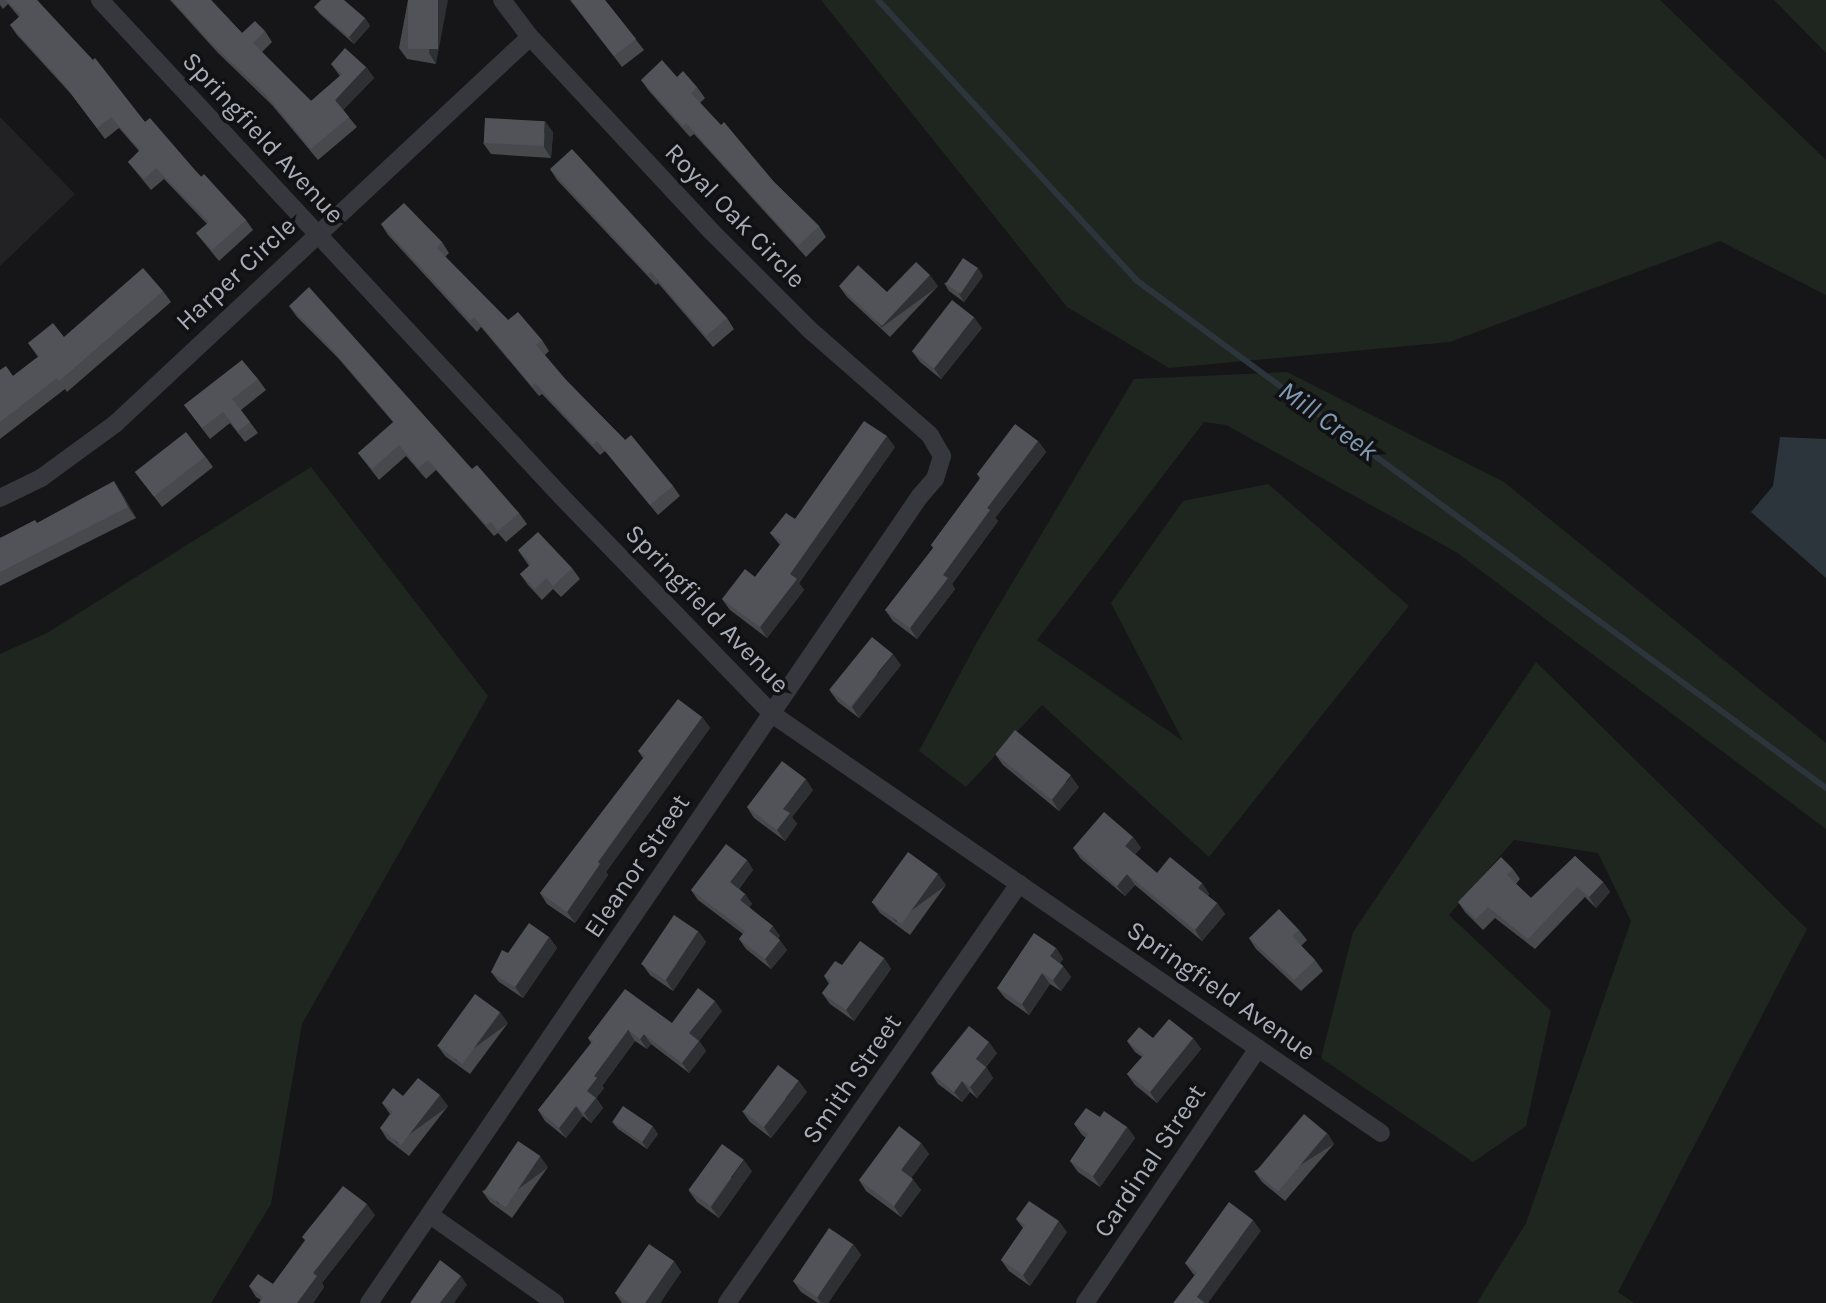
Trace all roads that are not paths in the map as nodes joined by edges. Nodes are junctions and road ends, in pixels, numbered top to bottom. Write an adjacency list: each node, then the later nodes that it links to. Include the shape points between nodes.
1 (100, 0): 4 (street, Springfield Avenue)
2 (502, 0): 3 (street, Royal Oak Circle)
3 (530, 37): 4 (street, Harper Circle); 5 (street, Royal Oak Circle, via 809,329 930,435)
4 (317, 235): 6 (street, Harper Circle, via 115,424 41,478); 7 (street, Springfield Avenue)
5 (942, 456): 7 (street, Eleanor Street, via 935,479)
6 (0, 498)
7 (772, 714): 8 (street, Springfield Avenue); 11 (street, Eleanor Street)
8 (1019, 884): 9 (street, Springfield Avenue); 14 (street, Smith Street)
9 (1258, 1048): 10 (street, Springfield Avenue); 15 (street, Cardinal Street)
10 (1381, 1133)
11 (430, 1215): 12 (street, Eleanor Street); 13 (street)
12 (369, 1303)
13 (555, 1303)
14 (727, 1303)
15 (1085, 1303)

